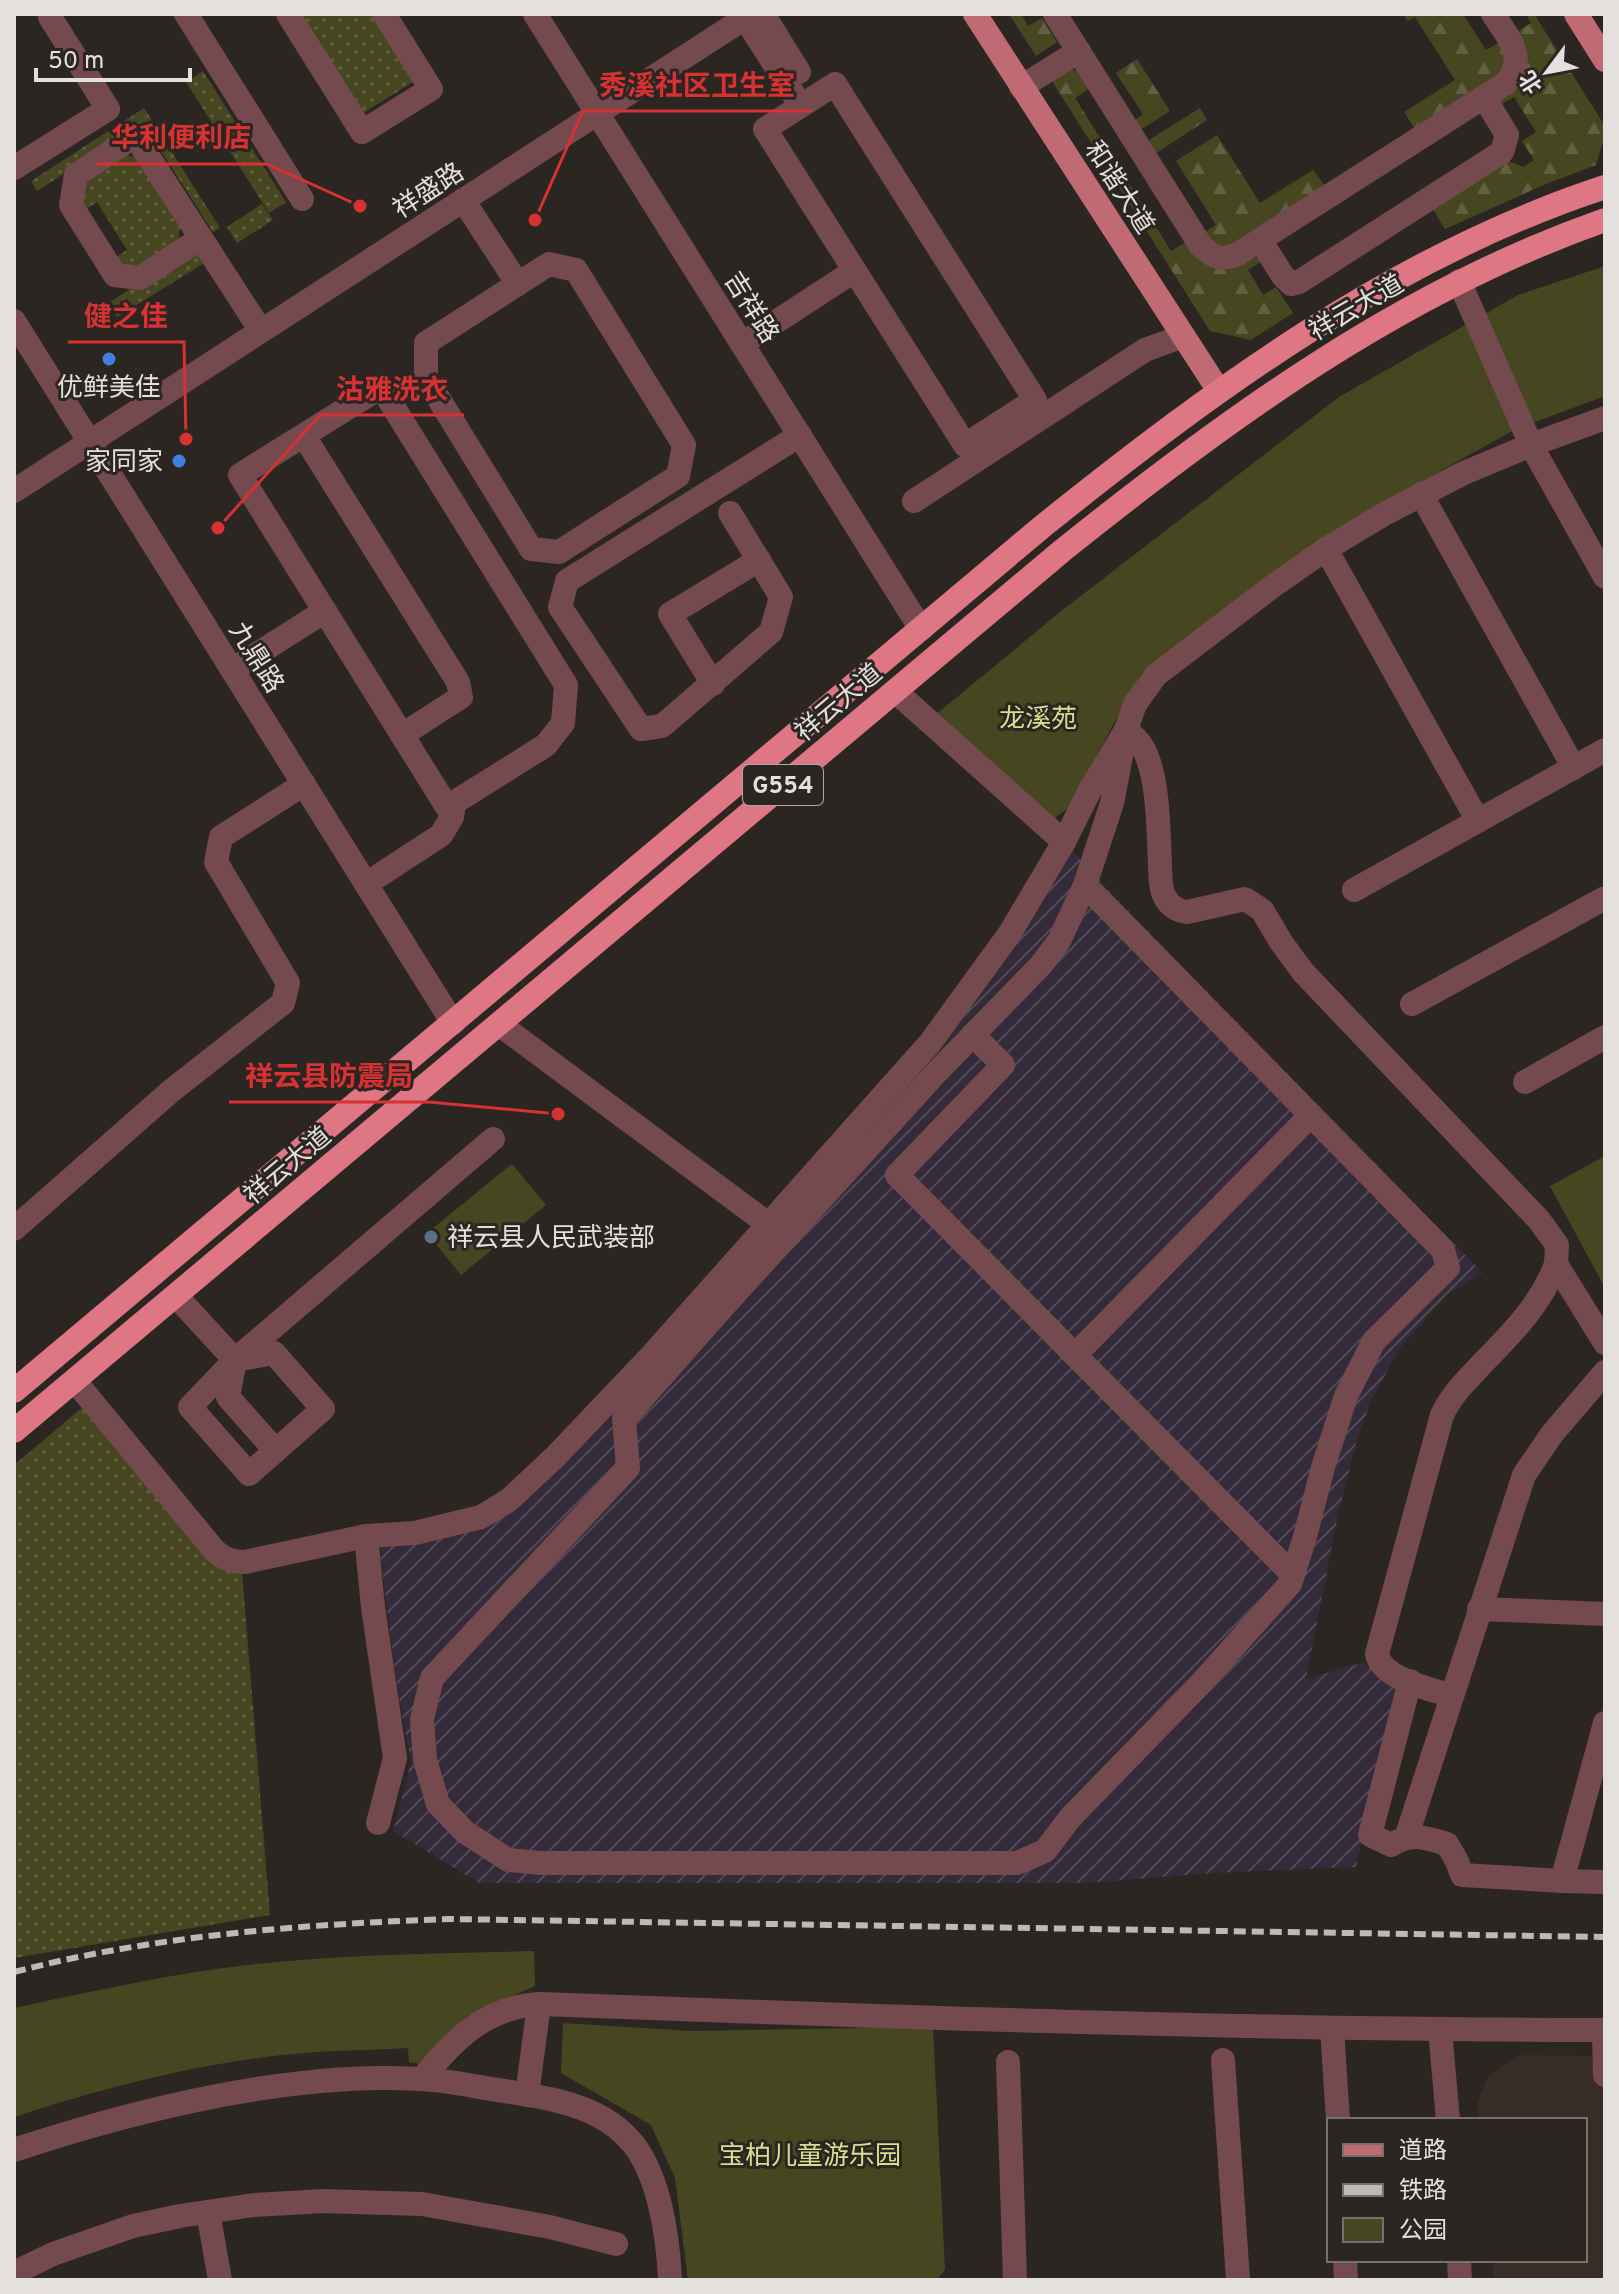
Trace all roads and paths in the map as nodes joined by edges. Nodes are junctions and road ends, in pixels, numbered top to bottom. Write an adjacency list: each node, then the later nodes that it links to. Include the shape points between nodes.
1 (186, 14): 19 (street)
2 (288, 14): 3 (street, via 362,132 431,89)
3 (384, 14)
4 (535, 14): 16 (street, 吉祥路)
5 (975, 14): 13 (main road, 和谐大道)
6 (1055, 14): 11 (street)
7 (1493, 14): 14 (street, via 1517,62 1506,83)
8 (1576, 14): 12 (main road)
9 (753, 15): 15 (street); 16 (street, 祥盛路)
10 (50, 17): 17 (street, via 108,109)
11 (1079, 51): 13 (street); 23 (street, via 1201,246 1210,255 1228,259)
12 (1605, 60)
13 (1021, 87): 29 (main road, 和谐大道)
14 (1484, 97): 23 (street); 23 (street, via 1507,135 1502,152 1326,266 1291,284)
15 (808, 102): 24 (street, via 765,129); 24 (street, via 835,84 1035,400 965,445)
16 (597, 113): 20 (street, 祥盛路); 30 (street, 吉祥路)
17 (14, 168)
18 (1605, 187): 31 (highway, 祥云大道 / G554, via 1440,257 1330,318)
19 (302, 199)
20 (463, 200): 26 (street); 28 (street, 祥盛路)
21 (1605, 220): 25 (highway, 祥云大道 / G554)
22 (201, 238): 22 (street, via 140,278 115,275 71,205 76,175 135,136); 28 (street)
23 (1260, 240)
24 (854, 271): 30 (street)
25 (1459, 281): 36 (street); 46 (highway, 祥云大道 / G554, via 1346,344 1238,415 1151,479)
26 (518, 284): 26 (street, via 426,343 426,378 531,549 559,552 678,476 684,445 576,270 549,264)
27 (14, 321): 35 (street, 九鼎路)
28 (261, 331): 35 (street, 祥盛路)
29 (1183, 336): 31 (main road, 和谐大道); 39 (street, via 1145,350)
30 (742, 344): 33 (street, 吉祥路)
31 (1219, 391): 45 (highway, 祥云大道 / G554, via 1132,455)
32 (1605, 418): 36 (street)
33 (800, 435): 45 (street, 吉祥路); 48 (street, via 567,581 560,607 641,729 662,726)
34 (304, 436): 44 (street, via 240,475); 51 (street, via 458,682 461,697); 55 (street, via 381,387 566,685 563,723 546,745)
35 (90, 442): 37 (street, 祥盛路); 47 (street, 九鼎路)
36 (1531, 445): 38 (street); 43 (street)
37 (14, 491)
38 (1421, 494): 41 (street); 53 (street)
39 (914, 501)
40 (730, 513): 42 (street)
41 (1326, 549): 50 (street, via 1163,669 1135,704); 56 (street)
42 (759, 560): 48 (street, via 781,597 771,632); 48 (street, via 670,614)
43 (1605, 577)
44 (325, 611): 47 (street); 51 (street)
45 (921, 629): 46 (highway); 63 (highway, 祥云大道 / G554)
46 (939, 654): 49 (highway, 祥云大道 / G554)
47 (232, 670): 54 (street, 九鼎路)
48 (713, 684)
49 (895, 691): 57 (street); 64 (highway, 祥云大道 / G554)
50 (1126, 730): 57 (street); 59 (street, via 1112,803); 73 (street, via 1148,761 1162,892 1168,903 1187,912 1245,899 1262,910 1303,972 1539,1220 1557,1245)
51 (402, 735): 55 (street, via 447,807)
52 (1605, 750): 53 (street)
53 (1574, 768): 56 (street)
54 (304, 784): 58 (street, 九鼎路); 72 (street, via 221,837 216,862 288,983 283,1003 171,1091)
55 (454, 803): 58 (street, via 441,835)
56 (1478, 821): 60 (street)
57 (1064, 842): 71 (street, via 1010,933 930,1043)
58 (366, 884): 63 (street, 九鼎路)
59 (1085, 885): 65 (street, via 1059,941); 69 (street)
60 (1354, 890)
61 (1605, 898): 62 (street)
62 (1412, 1004)
63 (453, 1023): 67 (highway); 80 (highway, 祥云大道 / G554)
64 (499, 1024): 67 (highway, 祥云大道 / G554); 71 (street)
65 (973, 1035): 76 (street, via 1003,1065 897,1175); 84 (street, via 624,1419 628,1468 432,1678 422,1719 425,1760 438,1804 465,1832 508,1860 1017,1863 1045,1851 1070,1818 1214,1670)
66 (1605, 1037): 68 (street)
67 (471, 1048): 74 (highway, 祥云大道 / G554)
68 (1525, 1082)
69 (1311, 1115): 76 (street); 84 (street, via 1443,1250 1448,1268 1374,1341 1346,1396)
70 (493, 1139): 77 (street)
71 (768, 1224): 83 (street, via 651,1356 509,1500 481,1517 415,1533)
72 (14, 1229)
73 (1556, 1264): 75 (street); 87 (street, via 1533,1308 1456,1391 1442,1415 1377,1654 1389,1672)
74 (176, 1296): 77 (street); 79 (highway, 祥云大道 / G554)
75 (1605, 1343)
76 (1075, 1355): 84 (street)
77 (235, 1360): 82 (street, via 228,1397); 82 (street, via 274,1353 323,1409); 82 (street, via 190,1407 249,1474)
78 (1605, 1372): 85 (street, via 1524,1475)
79 (75, 1381): 81 (highway, 祥云大道 / G554); 83 (street, via 224,1558 245,1562)
80 (14, 1391)
81 (14, 1431)
82 (275, 1450)
83 (366, 1536): 91 (street, via 395,1758)
84 (1293, 1575)
85 (1479, 1609): 86 (street); 88 (street)
86 (1605, 1614)
87 (1410, 1681): 88 (street); 92 (street, via 1370,1835 1391,1845)
88 (1452, 1696): 92 (street)
89 (1605, 1723): 90 (street)
90 (1593, 1809): 93 (street)
91 (378, 1823)
92 (1406, 1838): 93 (street, via 1423,1836 1447,1844 1462,1875)
93 (1562, 1881): 94 (street)
94 (1605, 1882)
95 (539, 2004): 96 (street); 102 (street, via 508,2010 470,2027); 103 (street)
96 (1332, 2028): 97 (street); 104 (street)
97 (1440, 2030): 98 (street); 105 (street)
98 (1604, 2030): 101 (street)
99 (1223, 2060): 113 (street)
100 (1008, 2062): 112 (street)
101 (1605, 2075)
102 (422, 2079): 103 (street); 106 (street, via 317,2082 211,2098)
103 (527, 2095): 110 (street, via 600,2116 637,2148 656,2194)
104 (1338, 2118)
105 (1448, 2118)
106 (14, 2150)
107 (208, 2212): 108 (street, via 323,2201 422,2204); 109 (street, via 133,2226); 111 (street)
108 (616, 2244)
109 (14, 2273)
110 (673, 2275)
111 (220, 2280)
112 (1015, 2280)
113 (1238, 2280)

